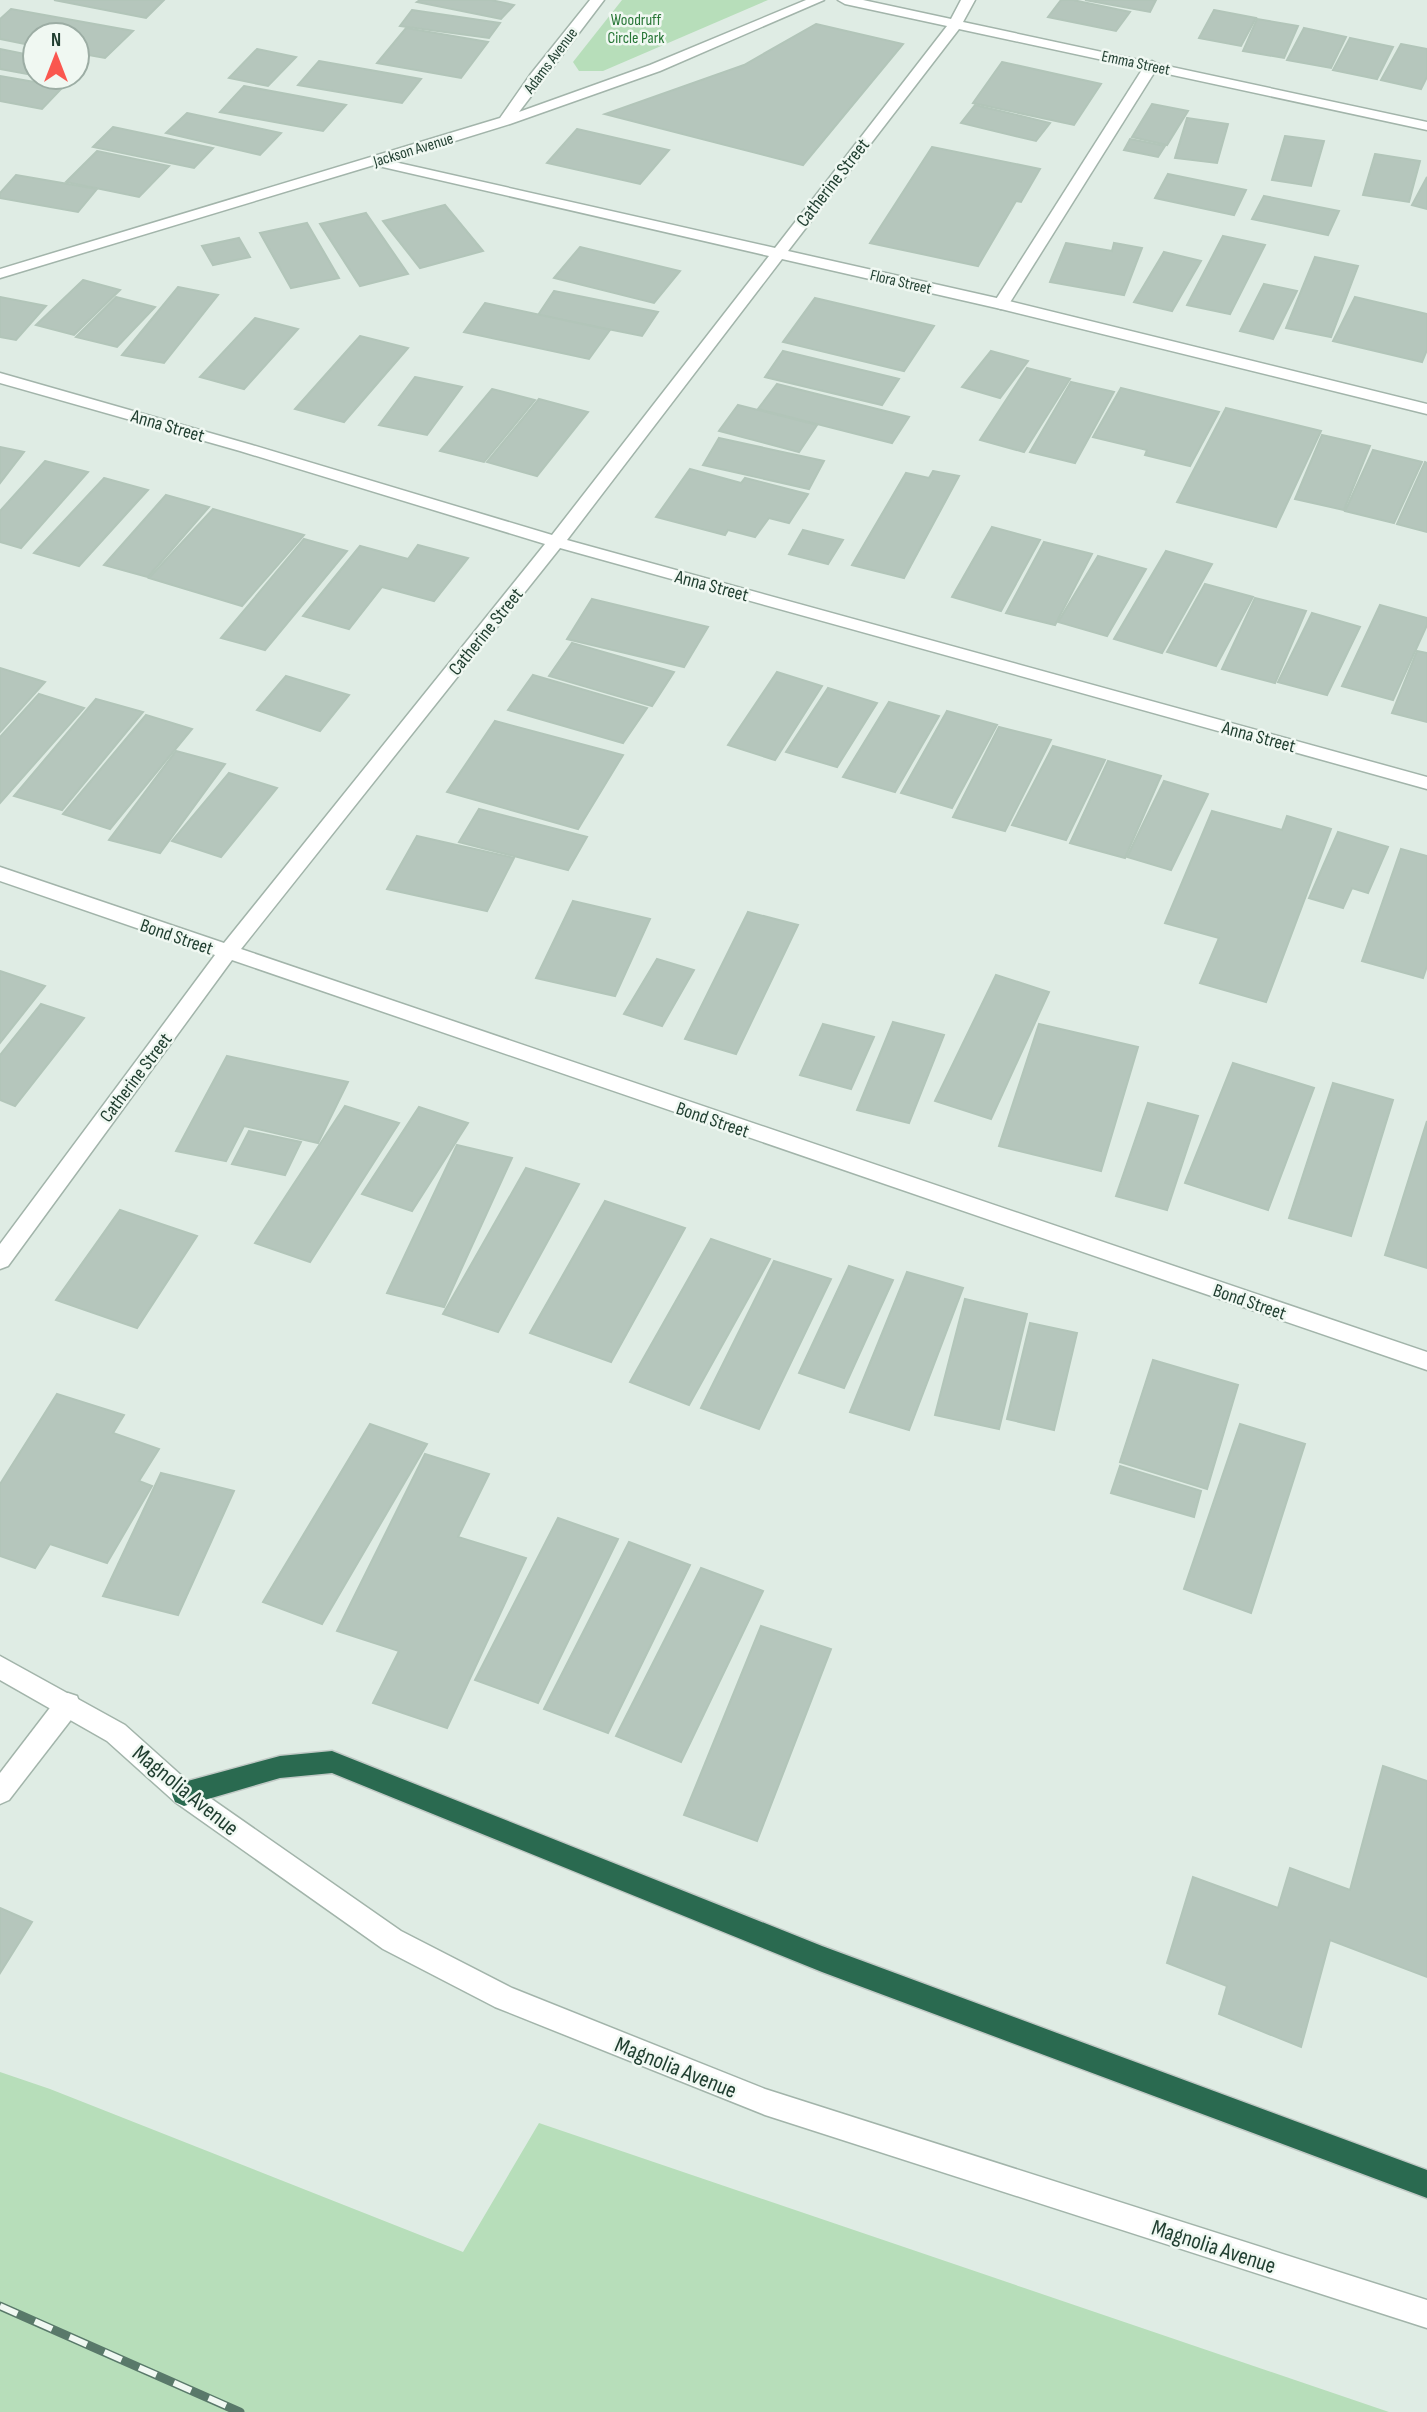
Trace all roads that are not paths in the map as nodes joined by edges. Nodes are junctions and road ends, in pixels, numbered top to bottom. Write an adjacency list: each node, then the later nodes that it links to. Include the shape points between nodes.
1 (597, 0): 7 (street, Adams Avenue)
2 (817, 0): 7 (street, Jackson Avenue, via 655,68)
3 (845, 0): 5 (street, Emma Street)
4 (968, 0): 5 (street, Catherine Street)
5 (955, 24): 6 (street, Emma Street); 10 (street, Catherine Street)
6 (1152, 65): 8 (street, Emma Street); 12 (street)
7 (505, 121): 9 (street, Jackson Avenue)
8 (1427, 126)
9 (373, 161): 10 (street, Flora Street); 11 (street, Jackson Avenue)
10 (777, 252): 12 (street, Flora Street); 15 (street, Catherine Street)
11 (0, 274)
12 (1001, 304): 14 (street, Flora Street)
13 (0, 378): 15 (street, Anna Street)
14 (1427, 409)
15 (556, 542): 16 (street, Anna Street); 18 (street, Catherine Street)
16 (1427, 782)
17 (0, 874): 18 (street, Bond Street)
18 (227, 953): 19 (street, Catherine Street); 20 (street, Bond Street)
19 (0, 1259)
20 (1427, 1361)
21 (0, 1667): 22 (street, Magnolia Avenue)
22 (68, 1704): 23 (street); 24 (street, Magnolia Avenue, via 116,1733)
23 (0, 1792)
24 (184, 1794): 25 (highway, via 280,1767 332,1762 822,1959); 26 (street, Magnolia Avenue, via 392,1940 504,1998 765,2102)
25 (1427, 2184)
26 (1427, 2314)

